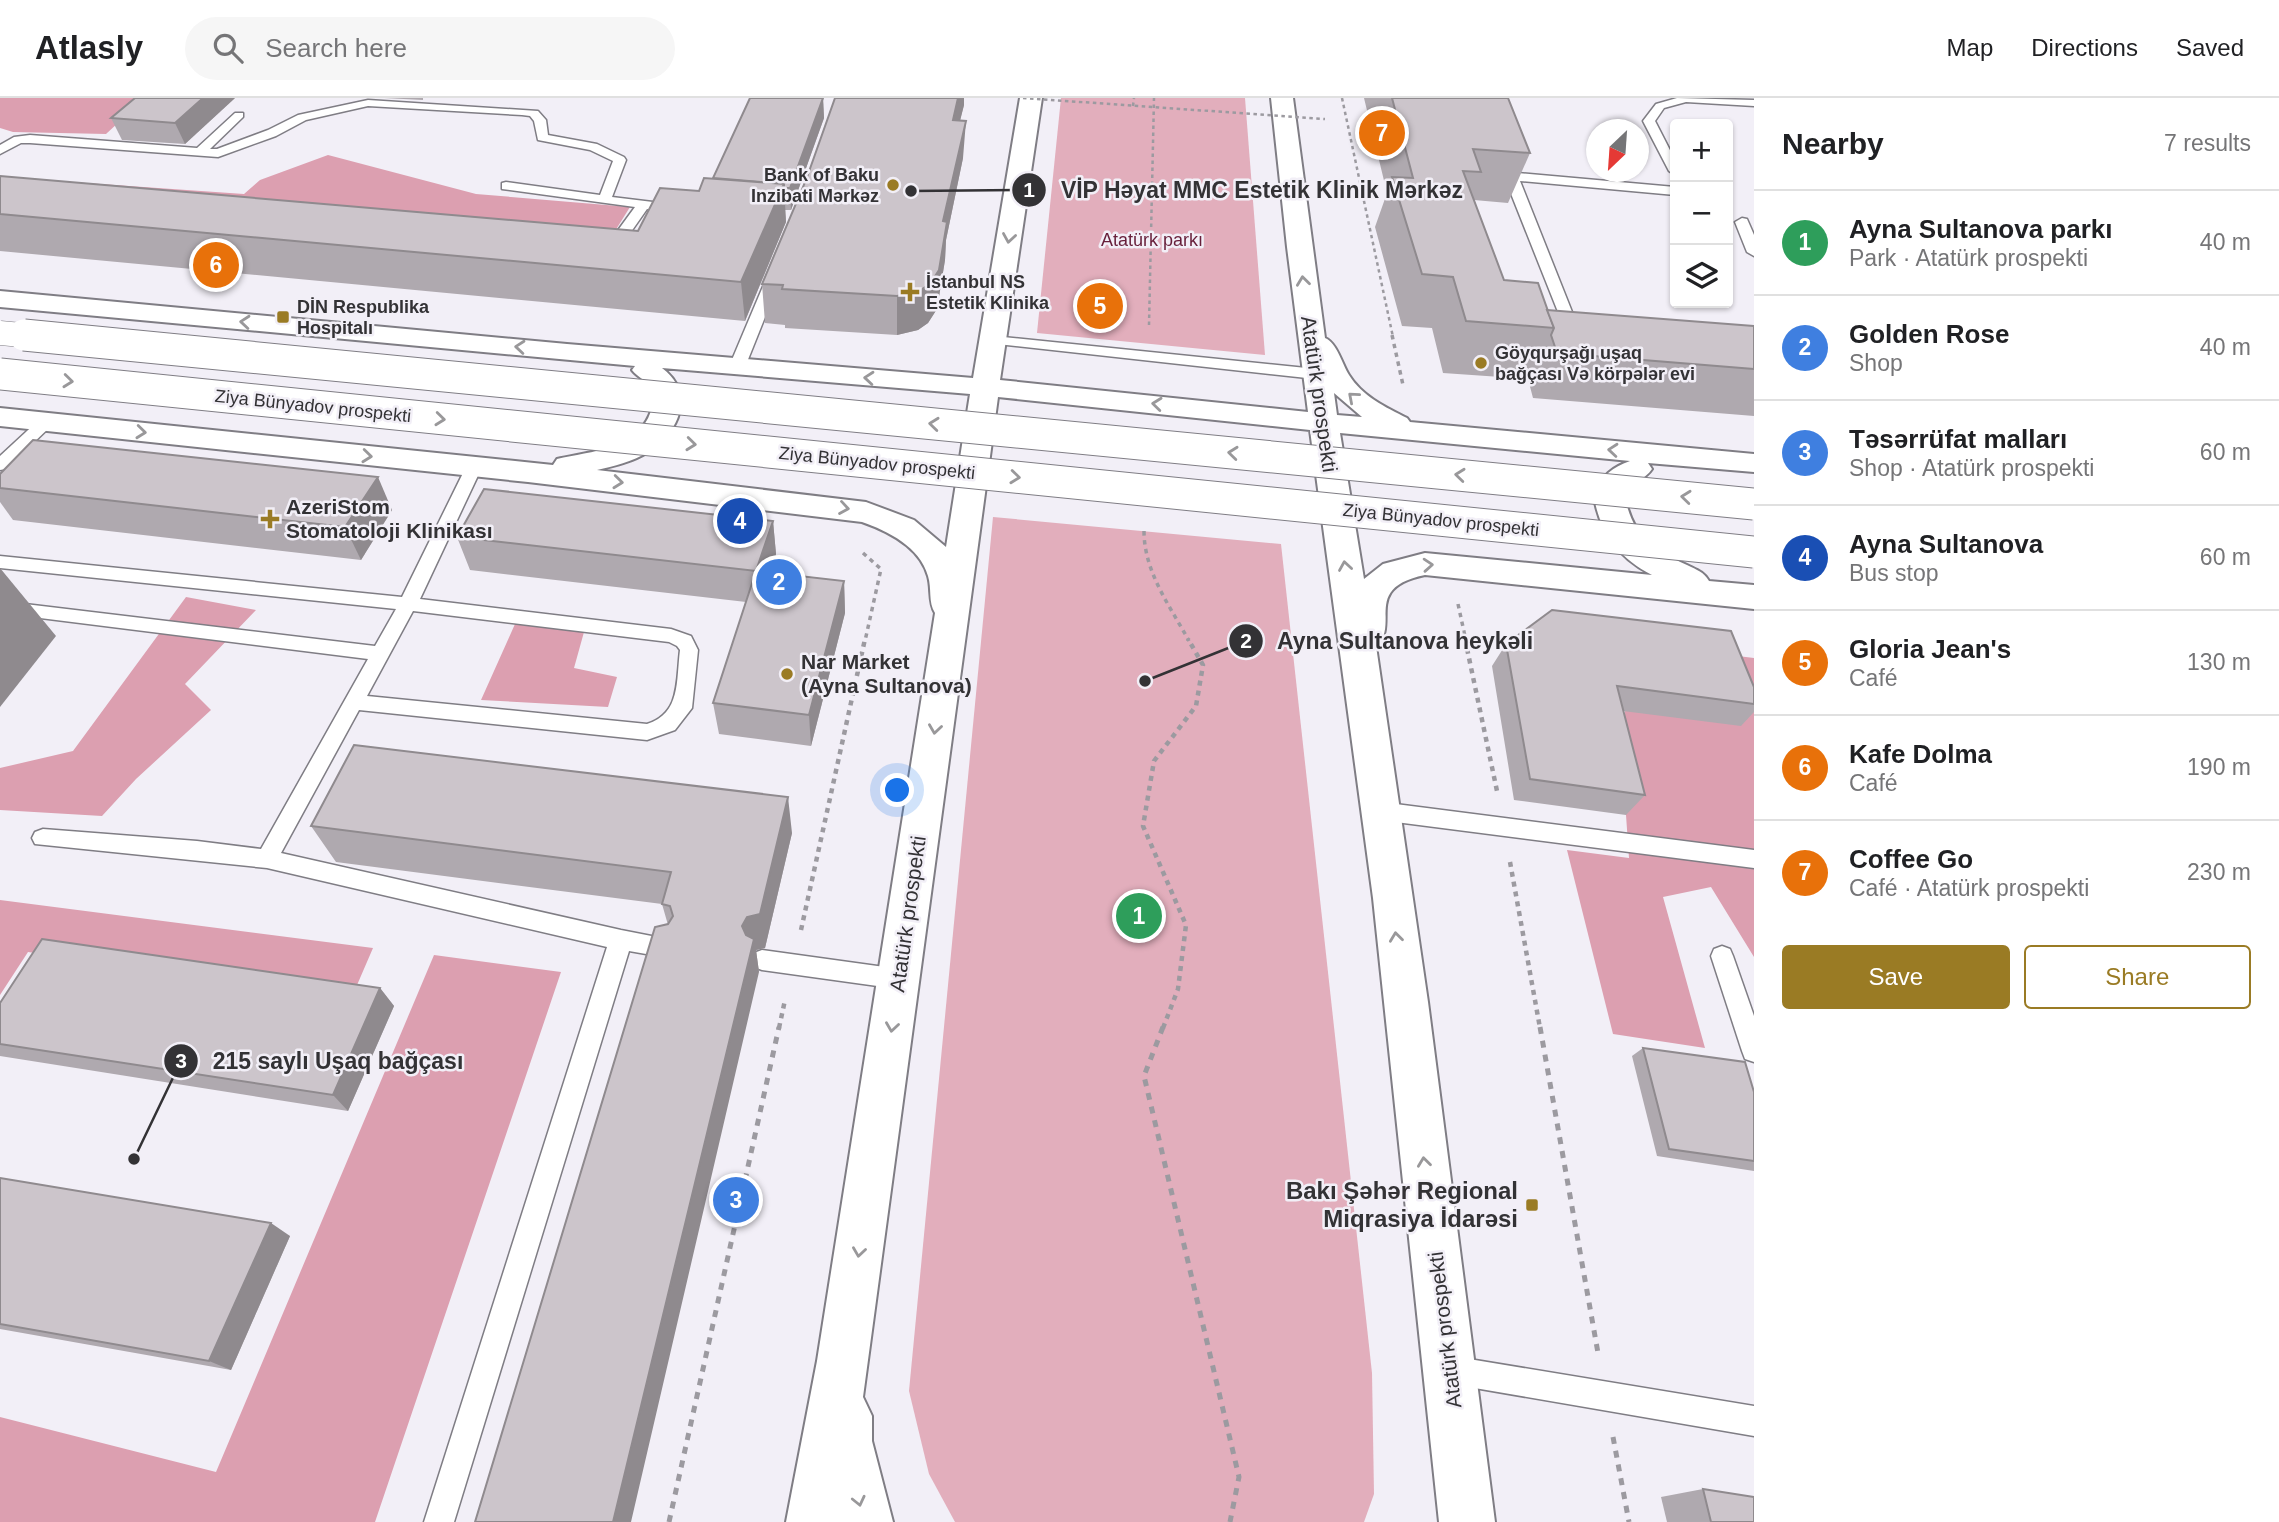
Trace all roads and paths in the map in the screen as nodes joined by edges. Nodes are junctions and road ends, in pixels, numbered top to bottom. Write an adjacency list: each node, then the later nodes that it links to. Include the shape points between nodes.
1 (1023, 98): 8 (path, bridge)
2 (1031, 98): 29 (main road, Atatürk prospekti, one-way to 29)
3 (1134, 98): 8 (path)
4 (1154, 98): 31 (path)
5 (1282, 98): 26 (main road, Atatürk prospekti, one-way to 5)
6 (1342, 98): 35 (path)
7 (1754, 103): 14 (lane, via 1686,99 1660,106 1649,121)
8 (1133, 106): 10 (path, bridge)
9 (239, 115): 13 (lane)
10 (1325, 120)
11 (0, 150): 13 (lane, via 30,139)
12 (1502, 152): 15 (lane)
13 (199, 153): 18 (lane, via 218,153 302,117 368,103 522,111 534,113 540,120 542,137 611,152 620,160)
14 (1670, 161)
15 (1510, 176): 17 (lane); 28 (lane, via 1575,337)
16 (506, 186): 18 (lane)
17 (1670, 191)
18 (605, 199): 19 (lane)
19 (643, 205): 20 (lane); 22 (lane, via 621,236)
20 (669, 207)
21 (1748, 222): 23 (lane)
22 (592, 239)
23 (1754, 252)
24 (778, 267): 32 (lane)
25 (0, 299): 30 (main road, one-way to 25)
26 (1307, 317): 34 (main road, Atatürk prospekti); 40 (main road, one-way to 26, via 1356,401 1335,380)
27 (0, 333): 45 (main road, Ziya Bünyadov prospekti, one-way to 27, bridge)
28 (1589, 338)
29 (993, 340): 31 (lane); 36 (main road, Atatürk prospekti)
30 (567, 352): 32 (main road); 44 (main road, via 646,370 664,382 669,396 665,413 655,433 624,453)
31 (1148, 357): 34 (lane)
32 (737, 367): 36 (main road, one-way to 32)
33 (0, 374): 48 (main road, Ziya Bünyadov prospekti, one-way to 48, bridge)
34 (1315, 374): 38 (main road, Atatürk prospekti)
35 (1404, 386)
36 (985, 387): 38 (main road, one-way to 36); 54 (main road, Atatürk prospekti)
37 (0, 416): 39 (main road)
38 (1323, 421): 40 (main road); 56 (main road, Atatürk prospekti, one-way to 38)
39 (46, 422): 42 (lane); 43 (main road, one-way to 43)
40 (1411, 431): 41 (main road, one-way to 40)
41 (1742, 462): 50 (main road, via 1638,468 1620,477 1608,492 1610,515 1626,542 1655,564 1696,582)
42 (0, 465)
43 (474, 467): 44 (main road); 52 (lane)
44 (528, 472): 54 (main road, one-way to 54, via 839,507 893,521 925,545 945,575)
45 (1754, 504)
46 (1144, 529): 79 (path, via 1151,573 1203,665 1196,706 1154,761 1143,826 1186,925 1178,989 1144,1076 1239,1477)
47 (862, 552): 67 (path, via 881,569)
48 (1754, 552)
49 (0, 562): 52 (lane)
50 (1754, 596): 56 (main road, one-way to 50, via 1371,593 1382,578 1404,567 1444,564)
51 (1457, 598): 59 (path)
52 (408, 604): 55 (lane); 57 (lane, via 671,636 684,641 689,650 682,708 668,725 647,732)
53 (0, 607): 55 (lane)
54 (949, 630): 68 (main road, Atatürk prospekti, one-way to 68)
55 (379, 653): 57 (lane)
56 (1365, 691): 58 (main road, Atatürk prospekti)
57 (353, 702): 61 (lane)
58 (1380, 811): 59 (lane); 71 (main road, Atatürk prospekti, one-way to 58)
59 (1504, 827): 62 (lane); 72 (path)
60 (43, 838): 61 (lane)
61 (267, 859): 63 (lane)
62 (1754, 859)
63 (621, 940): 64 (lane); 75 (lane)
64 (668, 948)
65 (1722, 956): 69 (lane)
66 (762, 960): 67 (lane)
67 (793, 964): 68 (lane); 76 (path)
68 (899, 979): 70 (main road, Atatürk prospekti, one-way to 70)
69 (1754, 1051)
70 (843, 1361): 77 (main road, Atatürk prospekti); 78 (main road, one-way to 78, via 845,1441)
71 (1451, 1370): 72 (lane); 74 (main road, Atatürk prospekti)
72 (1605, 1397): 73 (lane); 82 (path)
73 (1754, 1421)
74 (1460, 1462): 80 (main road); 81 (main road, Atatürk prospekti)
75 (439, 1522)
76 (669, 1522)
77 (814, 1522)
78 (865, 1522)
79 (1230, 1522)
80 (1460, 1522)
81 (1467, 1522)
82 (1629, 1522)

